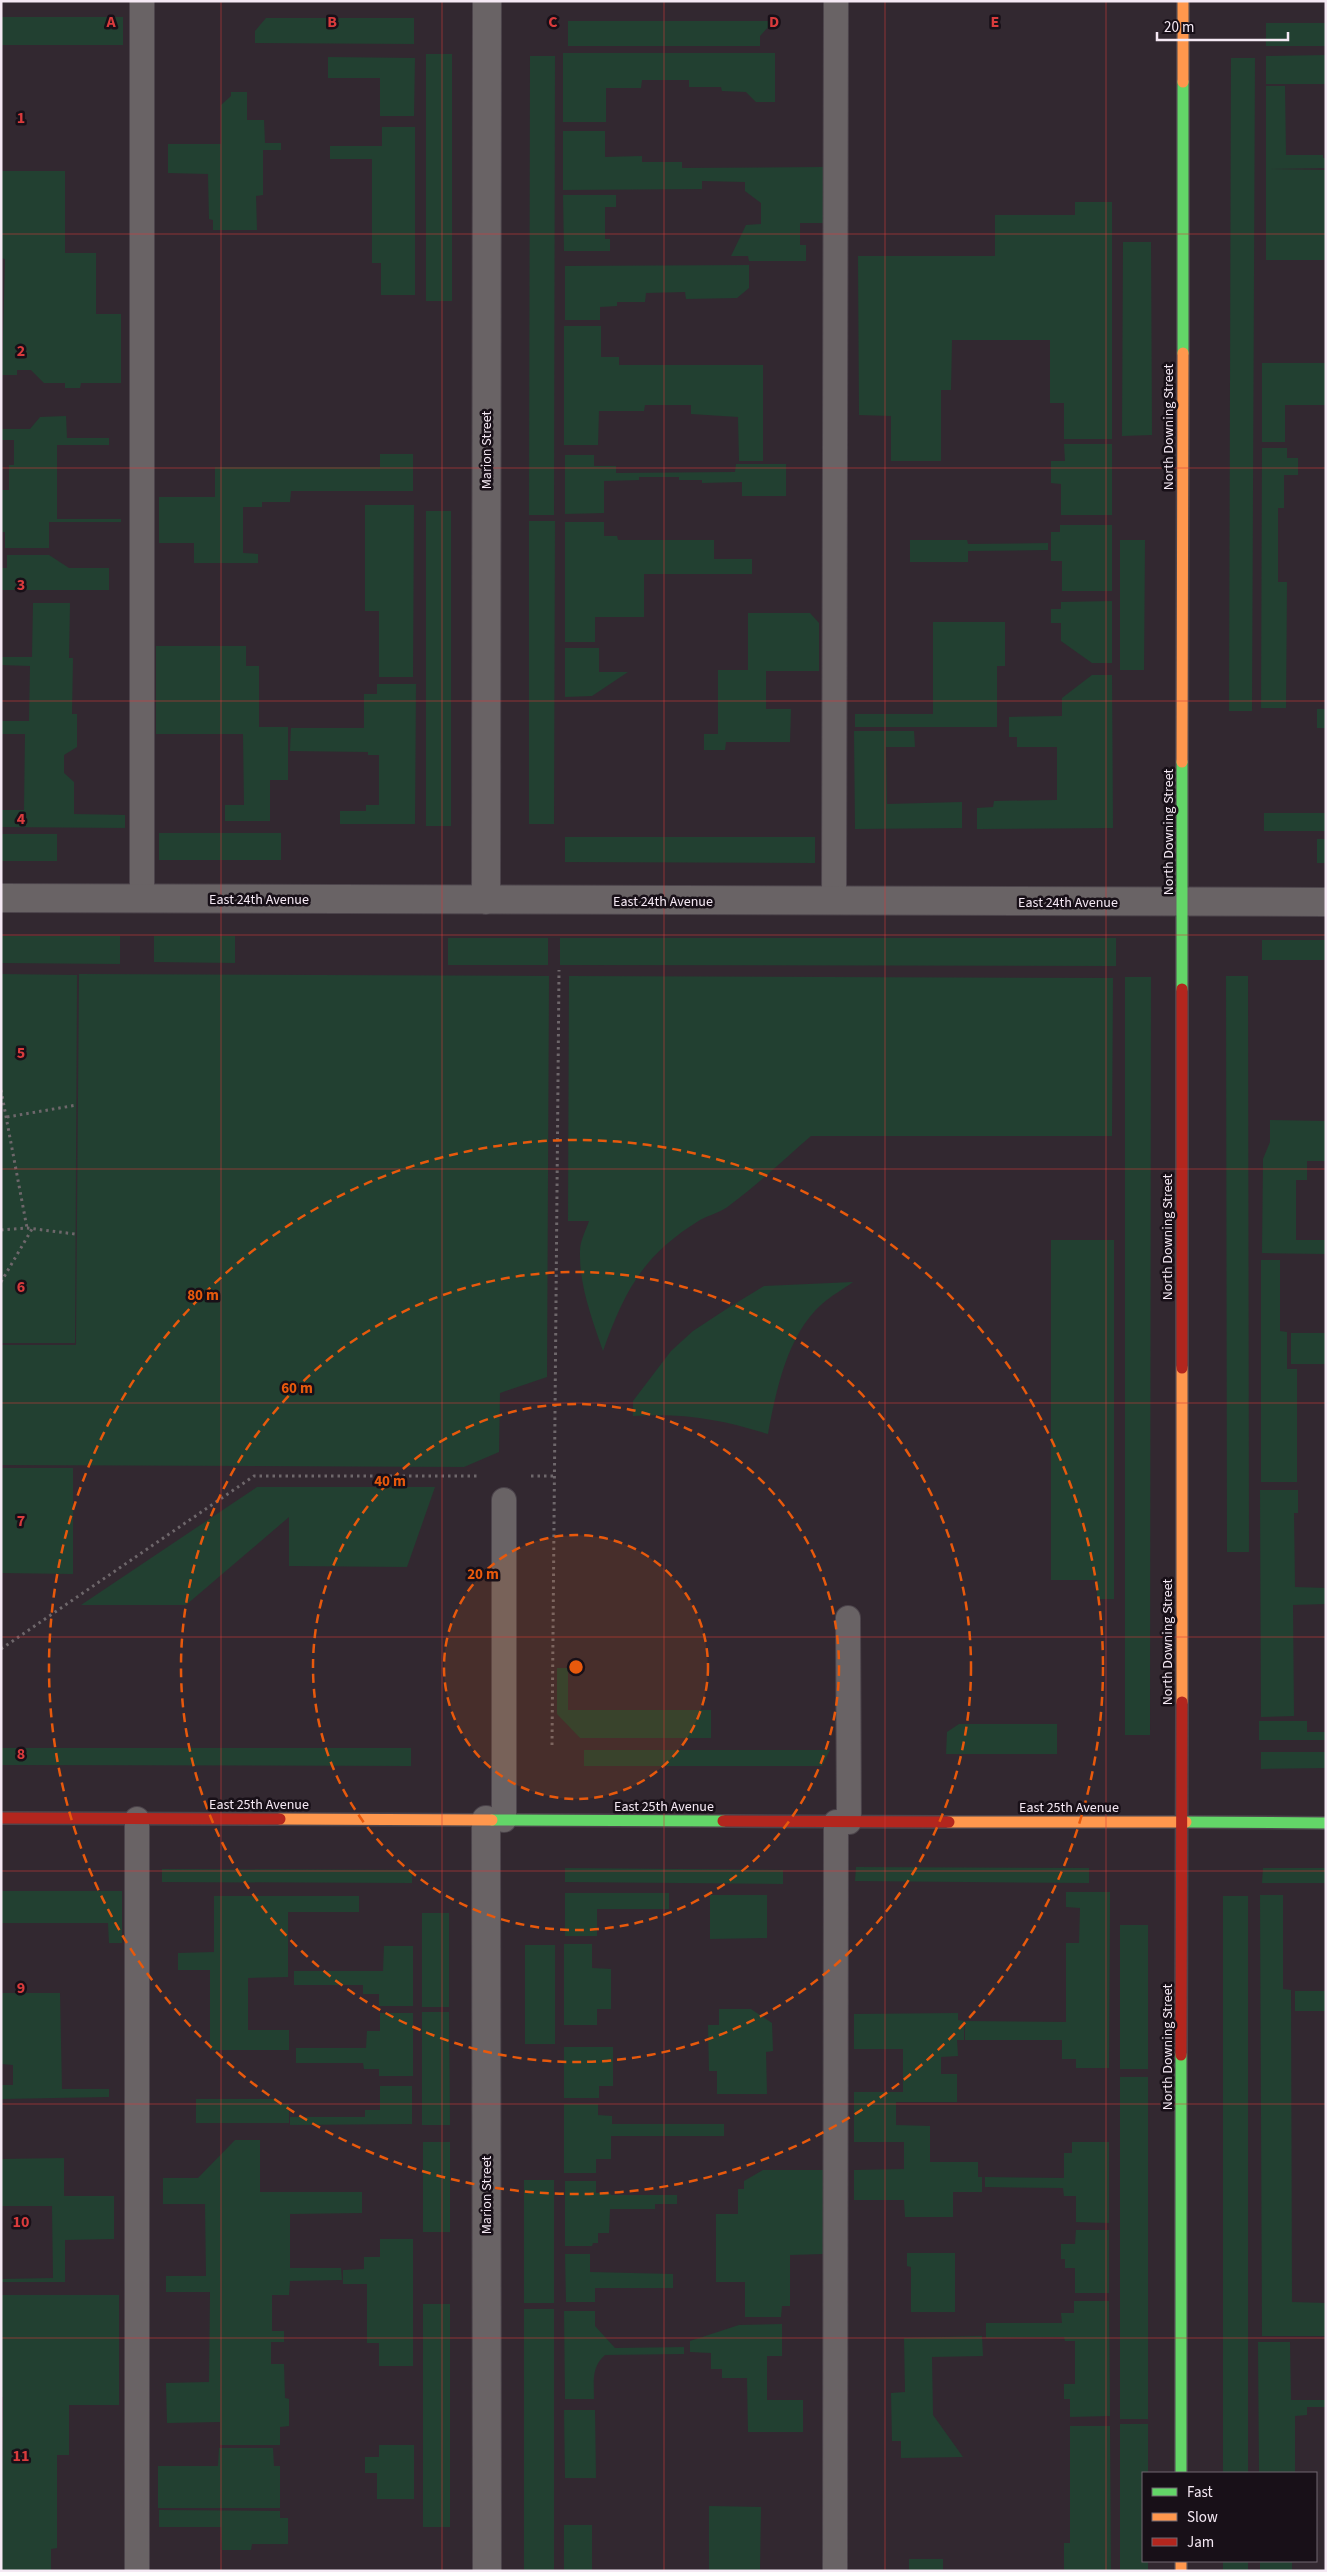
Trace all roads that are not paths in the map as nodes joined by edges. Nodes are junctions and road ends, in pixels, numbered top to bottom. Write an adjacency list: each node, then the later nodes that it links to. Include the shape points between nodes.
1 (142, 1): 6 (lane)
2 (487, 1): 7 (street, Marion Street)
3 (836, 1): 8 (lane)
4 (1183, 1): 9 (main road, North Downing Street)
5 (1, 898): 6 (street, East 24th Avenue)
6 (142, 899): 7 (street, East 24th Avenue)
7 (486, 900): 8 (street, East 24th Avenue)
8 (834, 901): 9 (street, East 24th Avenue)
9 (1183, 902): 10 (street, East 24th Avenue); 17 (main road, North Downing Street)
10 (1326, 902)
11 (504, 1500): 15 (lane)
12 (848, 1618): 16 (lane)
13 (1, 1818): 14 (main road, East 25th Avenue)
14 (138, 1819): 15 (main road, East 25th Avenue); 20 (lane)
15 (495, 1820): 16 (main road, East 25th Avenue); 21 (street, Marion Street)
16 (842, 1822): 17 (main road, East 25th Avenue); 22 (lane)
17 (1182, 1822): 18 (main road, East 25th Avenue); 19 (main road, North Downing Street)
18 (1326, 1823)
19 (1181, 2472)
20 (137, 2571)
21 (487, 2571)
22 (835, 2571)

